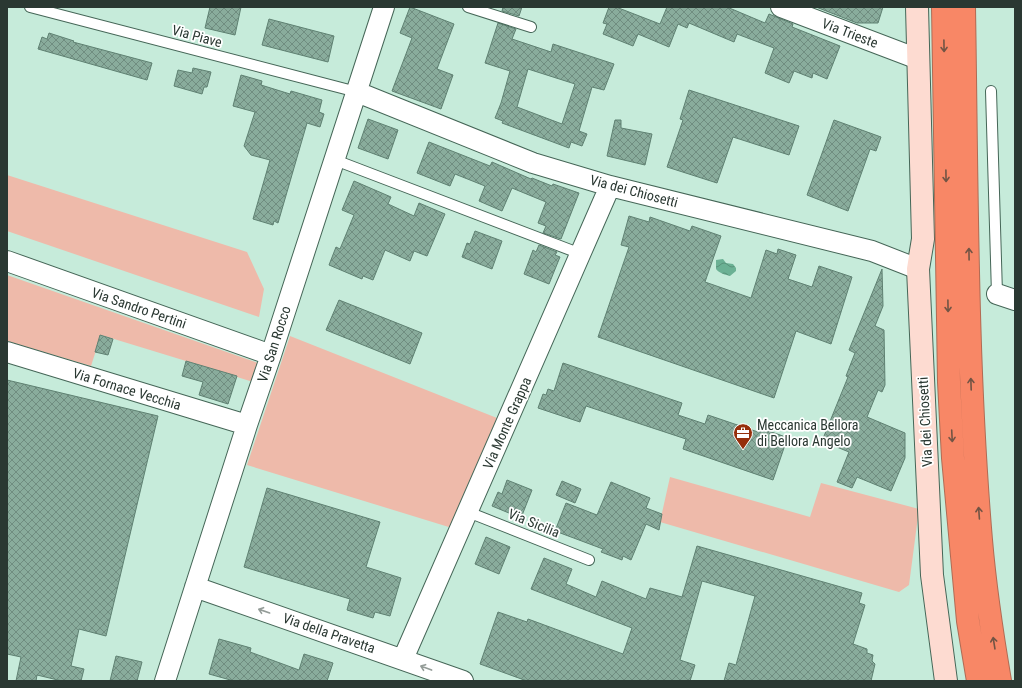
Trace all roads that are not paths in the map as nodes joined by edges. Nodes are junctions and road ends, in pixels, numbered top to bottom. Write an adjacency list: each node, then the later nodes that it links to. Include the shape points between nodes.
1 (30, 7): 8 (lane, Via Piave)
2 (384, 7): 12 (street, Via San Rocco)
3 (468, 7): 9 (lane)
4 (781, 7): 10 (street, Via Trieste)
5 (917, 7): 10 (street, Via dei Chiosetti)
6 (943, 7): 29 (highway, one-way to 29, via 949,382 967,613)
7 (964, 7): 30 (highway, one-way to 7, via 981,541 971,389)
8 (44, 8): 12 (lane, Via Piave)
9 (531, 26)
10 (918, 59): 17 (street, Via dei Chiosetti, via 923,239)
11 (991, 91): 18 (lane)
12 (357, 92): 13 (street, Via San Rocco); 14 (street, Via dei Chiosetti, via 533,162)
13 (335, 160): 15 (lane); 20 (street, Via San Rocco)
14 (610, 186): 15 (street, Via Monte Grappa); 17 (street, Via dei Chiosetti, via 872,251)
15 (581, 254): 22 (street, Via Monte Grappa)
16 (7, 261): 20 (street, Via Sandro Pertini)
17 (918, 269): 28 (street, Via dei Chiosetti, via 932,575)
18 (1006, 297)
19 (7, 352): 21 (street, Via Fornace Vecchia)
20 (271, 354): 21 (street, Via San Rocco)
21 (247, 425): 24 (street, Via San Rocco)
22 (468, 512): 23 (lane, Via Sicilia); 25 (street, Via Monte Grappa)
23 (589, 560)
24 (195, 587): 25 (street, Via della Pravetta, one-way to 24); 26 (street, Via San Rocco)
25 (403, 659): 27 (street, Via della Pravetta, one-way to 25)
26 (165, 681)
27 (463, 681)
28 (946, 681)
29 (978, 681)
30 (1000, 681)

